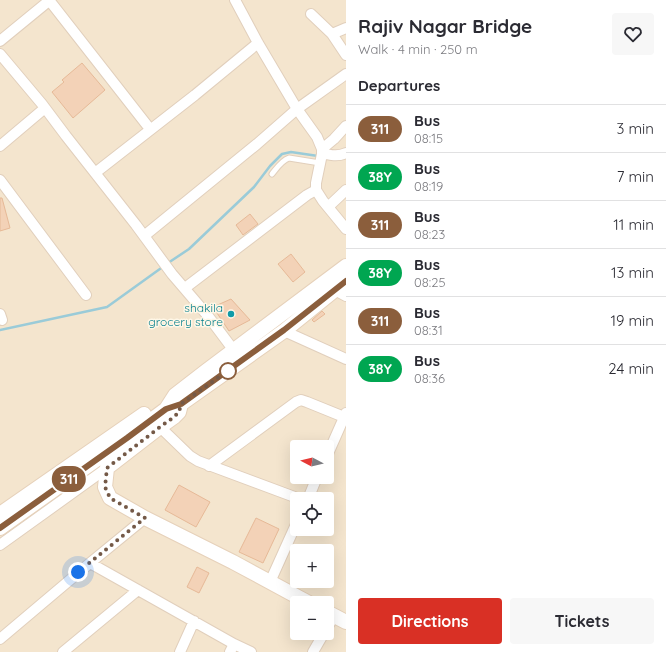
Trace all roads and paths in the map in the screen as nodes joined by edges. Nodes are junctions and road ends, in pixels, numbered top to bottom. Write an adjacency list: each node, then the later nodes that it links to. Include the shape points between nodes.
1 (49, 0): 6 (street); 14 (street)
2 (235, 0): 7 (street)
3 (311, 14): 5 (street)
4 (346, 28): 5 (street)
5 (332, 34): 9 (street)
6 (0, 41)
7 (258, 43): 12 (street); 14 (street, via 196,95)
8 (0, 54): 11 (street)
9 (346, 55)
10 (346, 74): 12 (street)
11 (45, 108): 15 (street); 18 (street)
12 (297, 109): 17 (street, via 317,137); 25 (street)
13 (346, 126): 17 (street)
14 (150, 129): 18 (street)
15 (0, 146)
16 (346, 153): 17 (street, via 341,156)
17 (321, 156): 19 (lane, via 289,158); 21 (street)
18 (94, 173): 25 (street)
19 (272, 174)
20 (0, 180): 29 (street)
21 (316, 190): 23 (street); 27 (street)
22 (346, 190): 23 (street)
23 (328, 207): 24 (street)
24 (346, 229)
25 (144, 236): 27 (street)
26 (346, 266): 31 (street)
27 (185, 288): 31 (street)
28 (342, 289): 30 (street)
29 (86, 295)
30 (284, 330): 31 (street); 32 (street)
31 (237, 356): 33 (street)
32 (346, 359)
33 (178, 400): 35 (street, via 179,412); 40 (street, via 169,396); 42 (street)
34 (345, 415): 36 (street); 37 (street, via 302,400 296,402)
35 (160, 427): 37 (street, via 190,456); 38 (street)
36 (334, 440)
37 (209, 466): 39 (street)
38 (107, 468): 41 (street, via 105,487 110,498); 44 (street)
39 (290, 495)
40 (0, 514)
41 (145, 518): 45 (street); 46 (street)
42 (0, 528)
43 (291, 536): 46 (street)
44 (0, 545)
45 (90, 563): 47 (street); 50 (street)
46 (270, 582): 48 (street)
47 (138, 590): 49 (street); 53 (street)
48 (296, 596)
49 (194, 621): 52 (street); 54 (street)
50 (0, 639)
51 (320, 640): 56 (street)
52 (232, 648): 55 (street)
53 (63, 652)
54 (180, 652)
55 (251, 652)
56 (314, 652)

